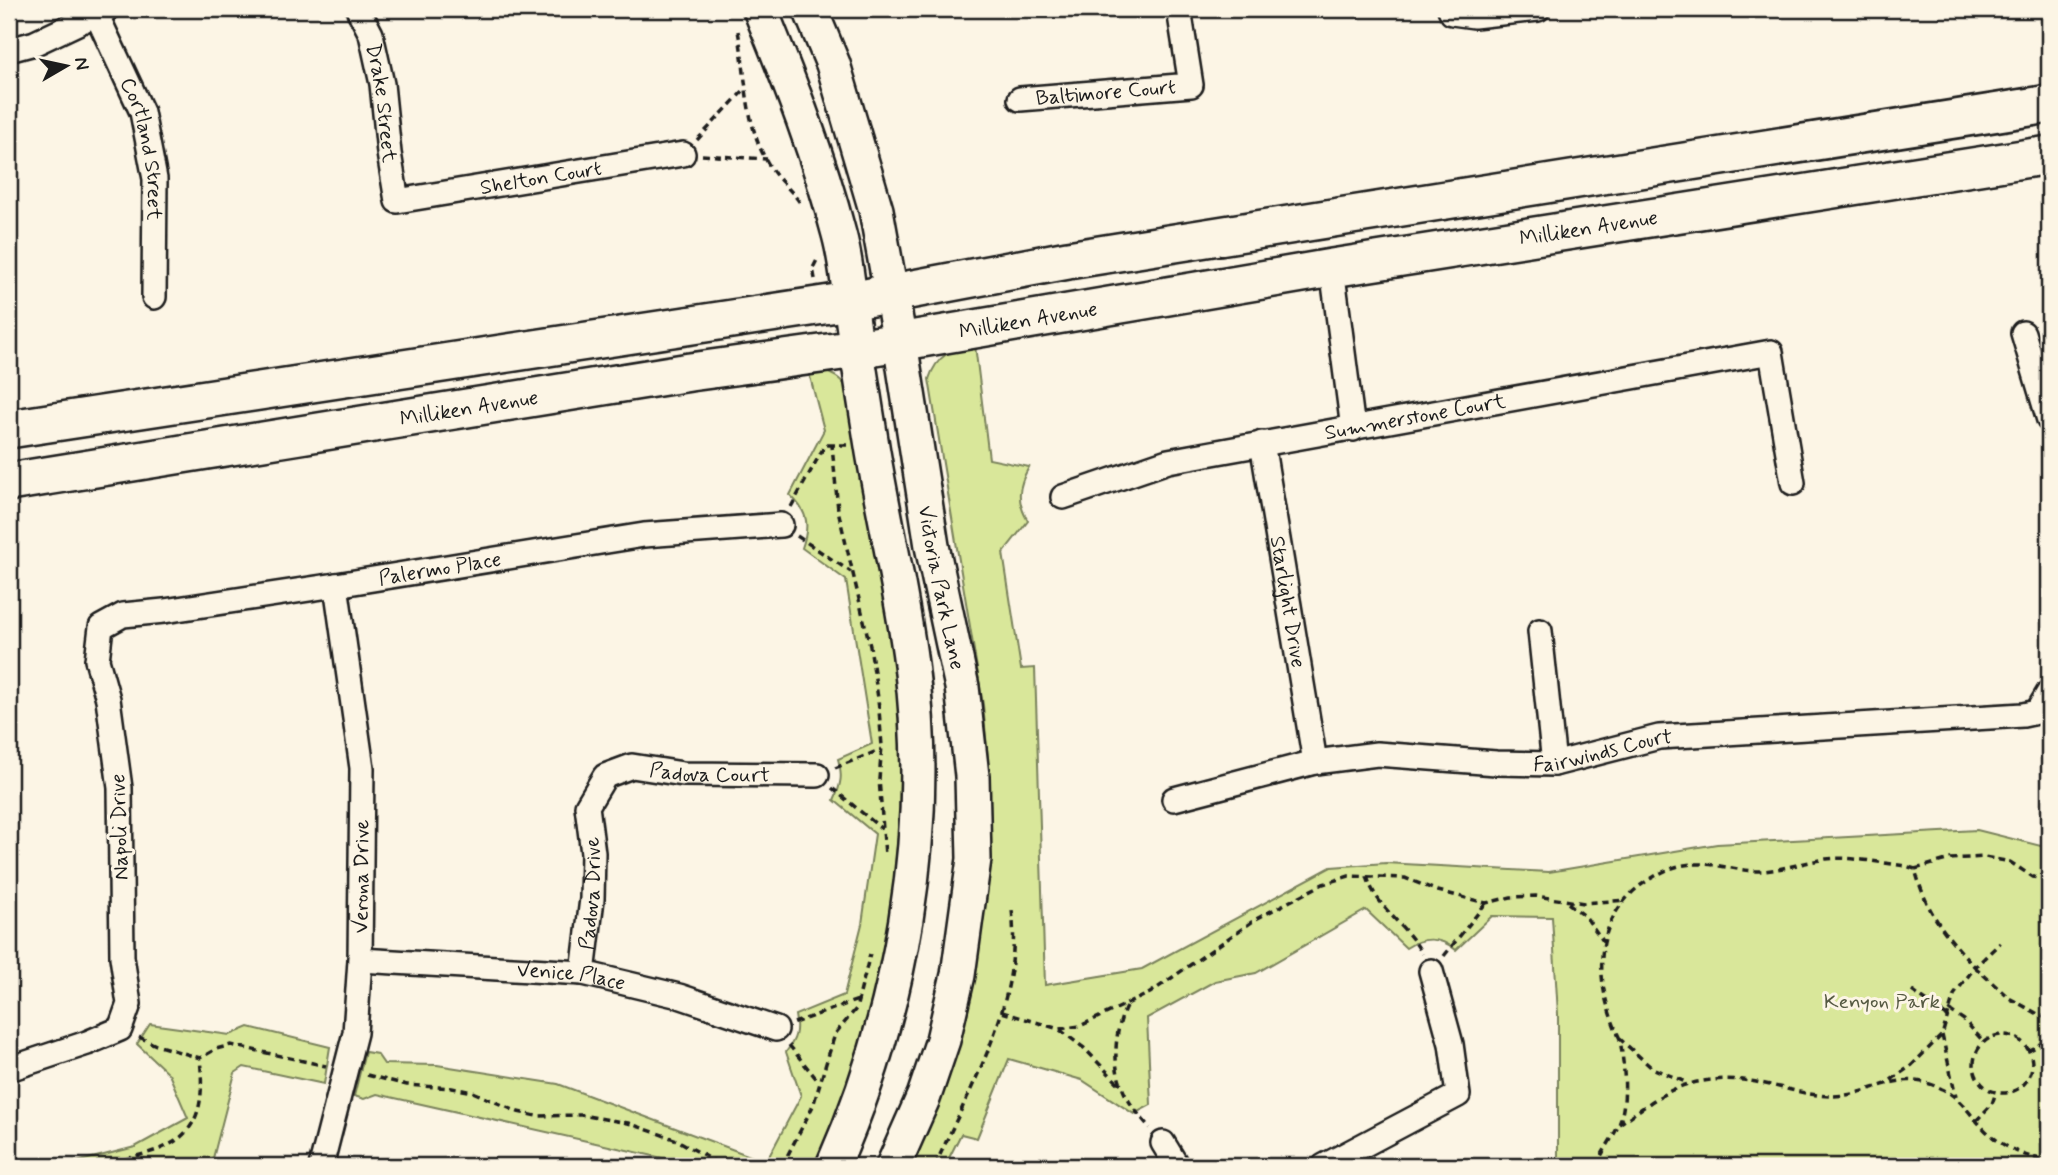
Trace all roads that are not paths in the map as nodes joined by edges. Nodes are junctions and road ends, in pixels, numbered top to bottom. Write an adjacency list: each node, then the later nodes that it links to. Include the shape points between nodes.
1 (358, 9): 13 (street, Drake Street, via 371,34 382,84)
2 (810, 9): 15 (street, Victoria Park Lane, via 833,64 859,150)
3 (1179, 9): 9 (street, Baltimore Court, via 1191,85)
4 (1538, 9): 6 (street, via 1474,16)
5 (100, 11): 8 (street, via 35,43); 16 (street, Cortland Street, via 142,112 155,179)
6 (1451, 11)
7 (748, 15): 17 (street, Victoria Park Lane, via 817,159 840,236)
8 (9, 50)
9 (1020, 99)
10 (2049, 104): 15 (main road, via 1068,260)
11 (683, 154): 13 (street, Shelton Court)
12 (2049, 155): 14 (main road, Milliken Avenue)
13 (397, 201)
14 (1332, 268): 19 (main road, Milliken Avenue); 23 (street)
15 (891, 293): 17 (main road); 19 (street, Victoria Park Lane)
16 (154, 297)
17 (835, 303): 20 (street, Victoria Park Lane); 22 (main road)
18 (2023, 333): 21 (street)
19 (900, 342): 20 (main road, Milliken Avenue); 46 (street, Victoria Park Lane, via 932,546 962,687 972,776 974,859 960,964 943,1040)
20 (857, 349): 25 (main road, Milliken Avenue); 45 (street, Victoria Park Lane, via 911,664 917,773 914,845 890,998 867,1079)
21 (2049, 420)
22 (9, 429)
23 (1353, 429): 24 (street, Summerstone Court); 26 (street, Summerstone Court, via 1772,352)
24 (1262, 443): 27 (street, Summerstone Court, via 1168,461); 33 (street, Starlight Drive)
25 (9, 482)
26 (1793, 483)
27 (1063, 497)
28 (781, 525): 29 (street, Palermo Place, via 644,535)
29 (336, 585): 30 (street, Palermo Place, via 123,615); 38 (street, Verona Drive, via 362,768)
30 (101, 626): 42 (street, Napoli Drive, via 97,660 108,699 120,788 122,957 129,1004 120,1028)
31 (1540, 631): 34 (street)
32 (2049, 692): 34 (street, Fairwinds Court, via 2036,712 1659,737)
33 (1315, 762): 34 (street, Fairwinds Court, via 1377,754); 37 (street, Fairwinds Court)
34 (1553, 764)
35 (817, 775): 36 (street, Padova Court, via 683,774 632,766)
36 (605, 776): 40 (street, Padova Drive, via 587,806 593,887)
37 (1174, 799)
38 (360, 960): 40 (street, Venice Place); 44 (street, Verona Drive, via 355,1033)
39 (1431, 971): 48 (street, via 1451,1044 1458,1095)
40 (583, 972): 41 (street, Venice Place, via 679,996)
41 (776, 1030)
42 (9, 1069)
43 (1163, 1143): 47 (street)
44 (321, 1166)
45 (833, 1166)
46 (893, 1166)
47 (1177, 1166)
48 (1324, 1166)

